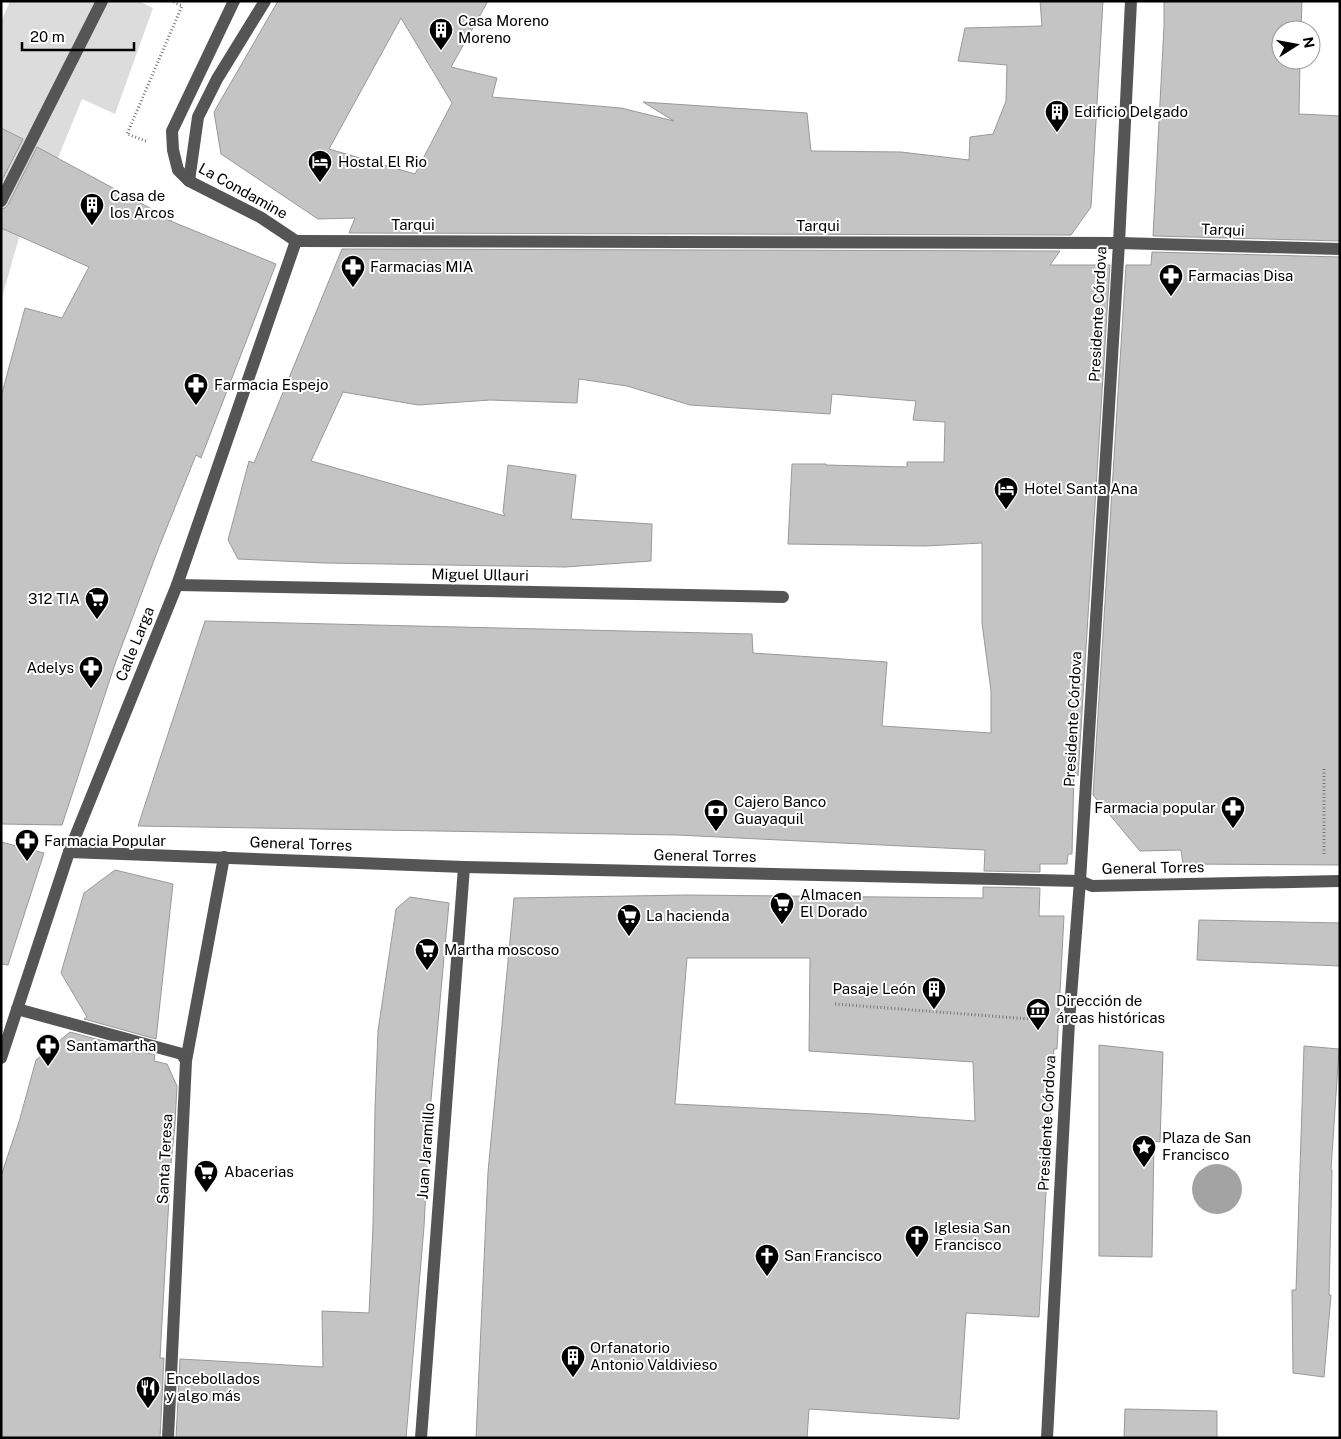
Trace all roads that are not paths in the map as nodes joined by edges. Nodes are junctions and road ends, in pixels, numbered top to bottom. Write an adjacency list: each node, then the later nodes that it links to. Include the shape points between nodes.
1 (102, 1): 6 (street)
2 (234, 1): 5 (street, La Condamine, via 172,130 178,170)
3 (265, 1): 5 (street, via 217,78 198,117)
4 (1131, 1): 8 (street, Presidente Córdova)
5 (189, 181): 7 (street, La Condamine, via 260,217)
6 (1, 201)
7 (296, 241): 8 (street, Tarqui); 10 (street, Calle Larga)
8 (1119, 243): 9 (street, Tarqui); 15 (street, Presidente Córdova)
9 (1340, 248)
10 (177, 585): 11 (street, Miguel Ullauri); 12 (street, Calle Larga)
11 (783, 597)
12 (69, 852): 13 (street, General Torres); 17 (street, Calle Larga)
13 (224, 857): 14 (street, General Torres); 19 (street, Santa Teresa)
14 (464, 867): 15 (street, General Torres); 21 (street, Juan Jaramillo)
15 (1080, 881): 16 (street, General Torres, via 1092,886); 22 (street, Presidente Córdova, via 1069,1022)
16 (1340, 881)
17 (17, 1009): 18 (street, Calle Larga); 19 (street, via 182,1054)
18 (1, 1058)
19 (186, 1061): 20 (street, Santa Teresa)
20 (168, 1438)
21 (421, 1438)
22 (1047, 1438)

